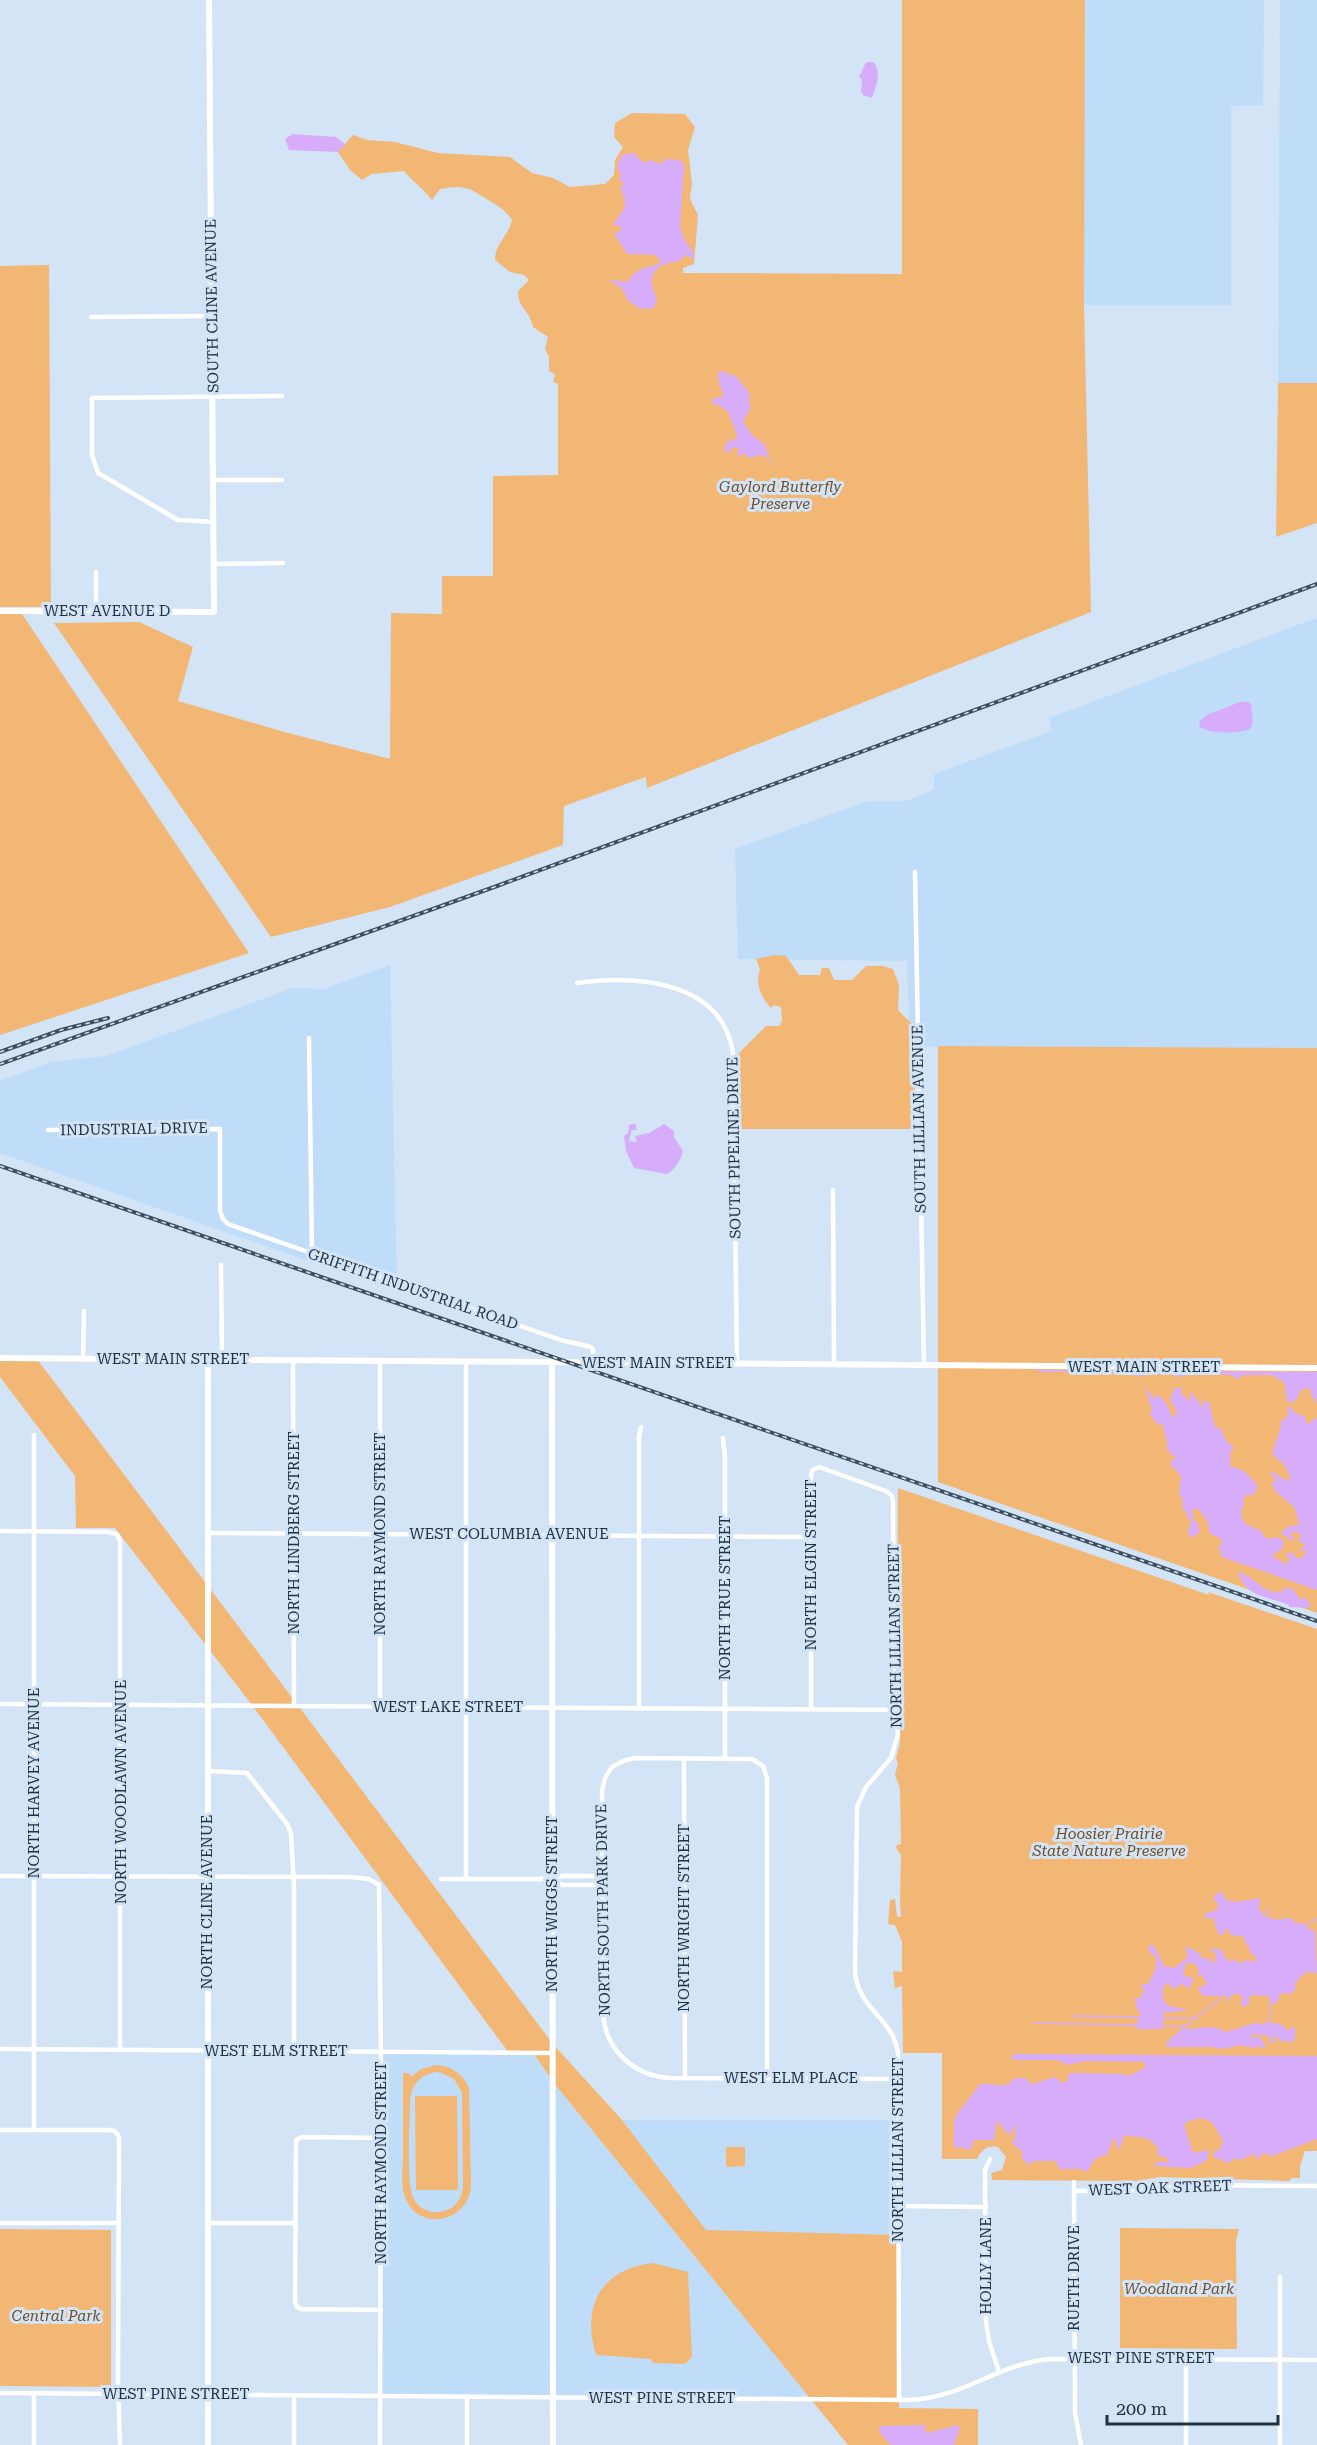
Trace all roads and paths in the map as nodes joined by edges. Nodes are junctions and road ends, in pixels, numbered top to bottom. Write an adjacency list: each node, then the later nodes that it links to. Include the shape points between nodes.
1 (209, 0): 2 (street, SOUTH CLINE AVENUE)
2 (212, 316): 3 (street); 5 (street, SOUTH CLINE AVENUE)
3 (91, 317)
4 (282, 396): 5 (street)
5 (213, 397): 6 (street, SOUTH CLINE AVENUE); 8 (street, via 92,398 92,455 98,473 178,520)
6 (214, 480): 7 (street); 8 (street, SOUTH CLINE AVENUE)
7 (282, 480)
8 (214, 522): 10 (street, SOUTH CLINE AVENUE)
9 (283, 563): 10 (street)
10 (214, 564): 14 (street, SOUTH CLINE AVENUE)
11 (96, 572): 13 (street)
12 (0, 611): 13 (street, WEST AVENUE D)
13 (96, 611): 14 (street, WEST AVENUE D)
14 (214, 612)
15 (915, 872): 35 (street, SOUTH LILLIAN AVENUE)
16 (577, 983): 33 (street, SOUTH PIPELINE DRIVE, via 624,980 672,987 709,1005 728,1032 733,1053)
17 (309, 1038): 21 (street)
18 (48, 1130): 20 (street, INDUSTRIAL DRIVE, via 220,1129)
19 (833, 1190): 34 (street)
20 (223, 1219): 21 (street, GRIFFITH INDUSTRIAL ROAD, via 229,1225)
21 (312, 1254): 32 (street, GRIFFITH INDUSTRIAL ROAD, via 591,1347)
22 (221, 1265): 27 (street)
23 (84, 1311): 25 (street)
24 (0, 1358): 25 (street, WEST MAIN STREET)
25 (83, 1359): 26 (street, WEST MAIN STREET)
26 (208, 1359): 27 (street, WEST MAIN STREET); 43 (street, NORTH CLINE AVENUE)
27 (222, 1359): 28 (street, WEST MAIN STREET)
28 (293, 1360): 29 (street, WEST MAIN STREET); 44 (street, NORTH LINDBERG STREET)
29 (380, 1361): 30 (street, WEST MAIN STREET); 45 (street, NORTH RAYMOND STREET)
30 (466, 1362): 31 (street, WEST MAIN STREET); 46 (street)
31 (552, 1362): 32 (street, WEST MAIN STREET); 47 (street, NORTH WIGGS STREET)
32 (594, 1363): 33 (street, WEST MAIN STREET)
33 (736, 1363): 34 (street, WEST MAIN STREET)
34 (834, 1365): 35 (street, WEST MAIN STREET)
35 (924, 1366): 36 (street, WEST MAIN STREET)
36 (1317, 1368)
37 (641, 1427): 48 (street)
38 (33, 1435): 42 (street, NORTH HARVEY AVENUE)
39 (723, 1438): 49 (street, NORTH TRUE STREET)
40 (891, 1494): 50 (street, NORTH ELGIN STREET, via 815,1468 811,1476); 62 (street, NORTH LILLIAN STREET)
41 (0, 1531): 42 (street)
42 (33, 1532): 52 (street, NORTH HARVEY AVENUE); 53 (street, NORTH WOODLAWN AVENUE, via 118,1535)
43 (208, 1533): 44 (street, WEST COLUMBIA AVENUE); 55 (street, NORTH CLINE AVENUE)
44 (294, 1533): 45 (street, WEST COLUMBIA AVENUE); 54 (street, NORTH LINDBERG STREET)
45 (380, 1534): 46 (street, WEST COLUMBIA AVENUE); 56 (street, NORTH RAYMOND STREET)
46 (466, 1534): 47 (street, WEST COLUMBIA AVENUE); 57 (street)
47 (552, 1534): 48 (street, WEST COLUMBIA AVENUE); 58 (street, NORTH WIGGS STREET)
48 (639, 1535): 49 (street, WEST COLUMBIA AVENUE); 59 (street)
49 (725, 1536): 50 (street, WEST COLUMBIA AVENUE); 60 (street, NORTH TRUE STREET)
50 (811, 1537): 61 (street, NORTH ELGIN STREET)
51 (0, 1704): 52 (street, WEST LAKE STREET)
52 (34, 1704): 53 (street, WEST LAKE STREET); 68 (street, NORTH HARVEY AVENUE)
53 (121, 1705): 55 (street, WEST LAKE STREET); 70 (street, NORTH WOODLAWN AVENUE)
54 (294, 1705): 55 (street, WEST LAKE STREET); 56 (street, WEST LAKE STREET)
55 (207, 1706): 65 (street, NORTH CLINE AVENUE)
56 (380, 1707): 57 (street, WEST LAKE STREET)
57 (466, 1707): 58 (street, WEST LAKE STREET); 73 (street)
58 (552, 1707): 59 (street, WEST LAKE STREET); 74 (street, NORTH WIGGS STREET)
59 (639, 1708): 60 (street, WEST LAKE STREET)
60 (725, 1708): 61 (street, WEST LAKE STREET); 64 (street, NORTH TRUE STREET)
61 (811, 1709): 62 (street, WEST LAKE STREET)
62 (897, 1710): 85 (street, NORTH LILLIAN STREET, via 894,1752 866,1787 857,1807 855,1972 863,1999 888,2026 895,2040)
63 (684, 1758): 64 (street, NORTH SOUTH PARK DRIVE); 67 (street, NORTH SOUTH PARK DRIVE, via 631,1758 610,1770 602,1791); 83 (street, NORTH WRIGHT STREET)
64 (725, 1758): 84 (street, NORTH SOUTH PARK DRIVE, via 752,1760 763,1766 767,1778)
65 (207, 1771): 69 (street, via 242,1772 252,1778 291,1830); 71 (street, NORTH CLINE AVENUE)
66 (0, 1876): 68 (street)
67 (602, 1876): 74 (street); 75 (street, NORTH SOUTH PARK DRIVE)
68 (34, 1877): 70 (street); 77 (street, NORTH HARVEY AVENUE)
69 (292, 1877): 71 (street); 80 (street); 81 (street, NORTH RAYMOND STREET, via 361,1878 380,1887)
70 (121, 1878): 71 (street); 78 (street, NORTH WOODLAWN AVENUE)
71 (207, 1878): 79 (street, NORTH CLINE AVENUE)
72 (441, 1879): 73 (street)
73 (466, 1879): 74 (street)
74 (552, 1879): 75 (street, via 562,1885); 82 (street, NORTH WIGGS STREET)
75 (602, 1885): 83 (street, NORTH SOUTH PARK DRIVE, via 603,2015 609,2038 624,2059 640,2072)
76 (0, 2049): 77 (street, WEST ELM STREET)
77 (34, 2049): 78 (street, WEST ELM STREET); 87 (street, NORTH HARVEY AVENUE)
78 (120, 2050): 79 (street, WEST ELM STREET)
79 (207, 2050): 80 (street, WEST ELM STREET); 97 (street, NORTH CLINE AVENUE)
80 (294, 2051): 81 (street, WEST ELM STREET)
81 (381, 2052): 82 (street, WEST ELM STREET); 88 (street, NORTH RAYMOND STREET)
82 (553, 2053): 113 (street, NORTH WIGGS STREET)
83 (685, 2078): 84 (street, WEST ELM PLACE)
84 (767, 2078): 85 (street, WEST ELM PLACE)
85 (898, 2079): 93 (street, NORTH LILLIAN STREET)
86 (0, 2130): 87 (street)
87 (34, 2130): 96 (street, via 115,2131 120,2141)
88 (381, 2138): 98 (street, via 296,2140); 100 (street, NORTH RAYMOND STREET)
89 (990, 2159): 94 (street, HOLLY LANE, via 985,2170)
90 (1074, 2182): 92 (street, RUETH DRIVE)
91 (1317, 2186): 92 (street, WEST OAK STREET, via 1170,2185)
92 (1074, 2191): 101 (street, RUETH DRIVE)
93 (898, 2206): 94 (street); 114 (street, NORTH LILLIAN STREET)
94 (986, 2207): 105 (street, HOLLY LANE, via 986,2322)
95 (0, 2223): 96 (street)
96 (118, 2223): 108 (street)
97 (208, 2223): 98 (street); 109 (street, NORTH CLINE AVENUE)
98 (295, 2223): 100 (street, via 297,2307)
99 (1280, 2277): 103 (street)
100 (381, 2310): 111 (street, NORTH RAYMOND STREET)
101 (1074, 2358): 102 (street, WEST PINE STREET); 105 (street, WEST PINE STREET, via 1035,2361); 122 (street, RUETH DRIVE, via 1075,2419)
102 (1186, 2358): 103 (street, WEST PINE STREET); 123 (street)
103 (1281, 2360): 104 (street, WEST PINE STREET); 124 (street)
104 (1317, 2360)
105 (999, 2372): 114 (street, WEST PINE STREET, via 952,2394)
106 (0, 2393): 107 (street, WEST PINE STREET)
107 (34, 2393): 108 (street, WEST PINE STREET); 115 (street)
108 (119, 2394): 109 (street, WEST PINE STREET); 116 (street)
109 (208, 2395): 110 (street, WEST PINE STREET); 117 (street, NORTH CLINE AVENUE)
110 (294, 2395): 111 (street, WEST PINE STREET); 118 (street)
111 (381, 2396): 112 (street, WEST PINE STREET); 119 (street, NORTH RAYMOND STREET)
112 (467, 2396): 113 (street, WEST PINE STREET); 120 (street)
113 (553, 2397): 114 (street, WEST PINE STREET); 121 (street, NORTH WIGGS STREET)
114 (899, 2400)
115 (34, 2445)
116 (120, 2445)
117 (208, 2445)
118 (294, 2445)
119 (380, 2445)
120 (467, 2445)
121 (553, 2445)
122 (1081, 2445)
123 (1186, 2445)
124 (1280, 2445)

